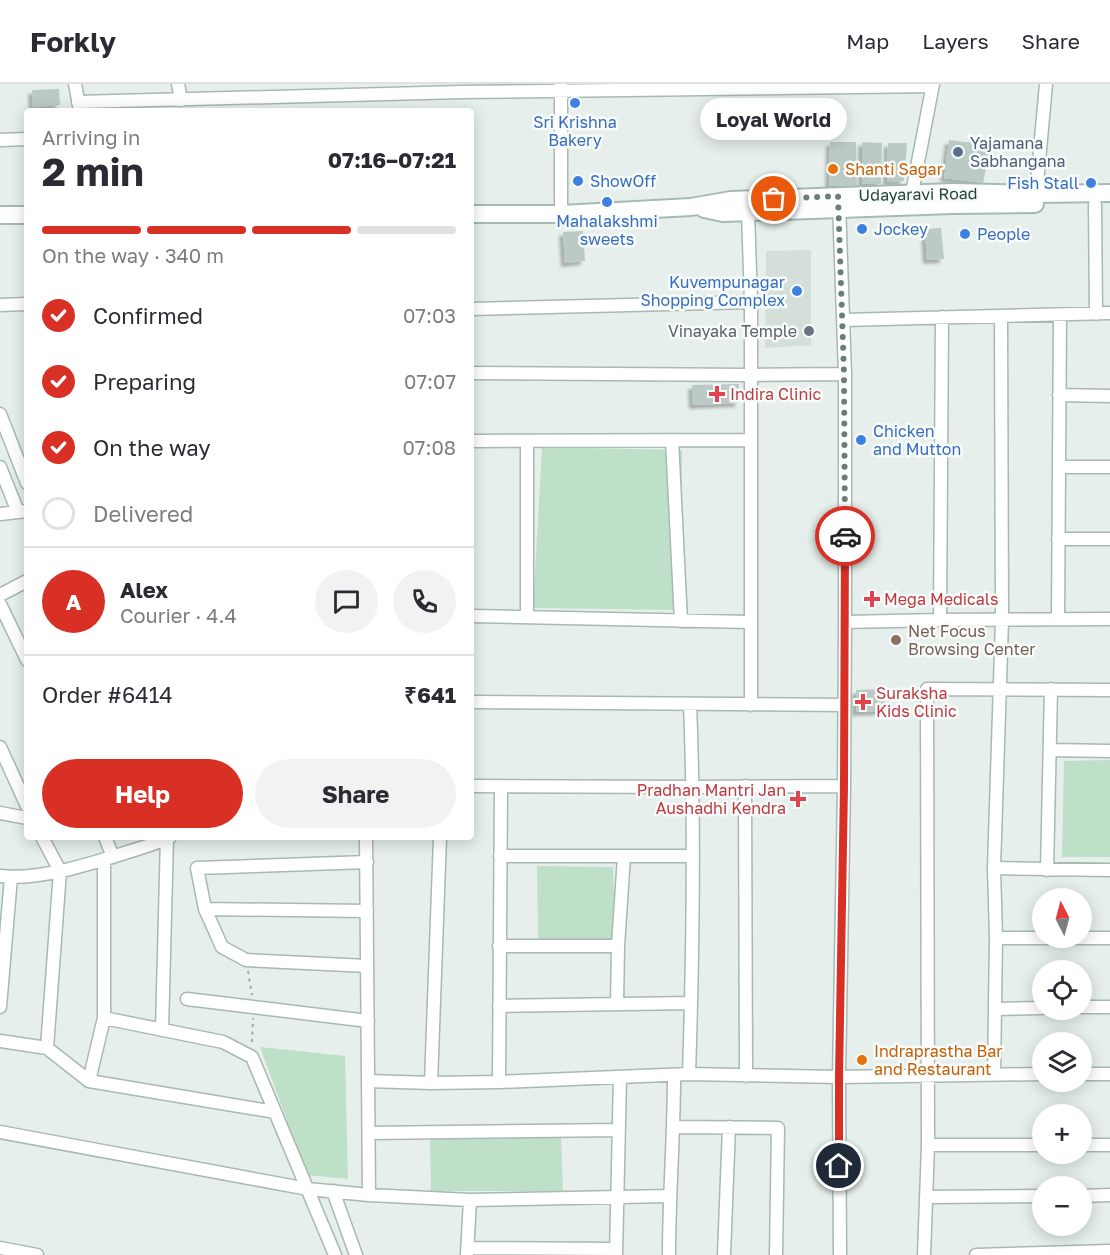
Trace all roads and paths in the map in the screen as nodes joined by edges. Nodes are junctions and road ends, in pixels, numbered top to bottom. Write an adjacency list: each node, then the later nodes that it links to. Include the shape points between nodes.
1 (75, 84): 11 (street)
2 (178, 84): 10 (street)
3 (1046, 84): 14 (street)
4 (933, 85): 5 (street); 16 (street)
5 (815, 86): 8 (street)
6 (561, 87): 7 (street); 9 (street); 22 (street)
7 (648, 87): 8 (street)
8 (731, 87)
9 (462, 88): 10 (street)
10 (181, 100): 11 (street)
11 (79, 106)
12 (24, 139): 13 (street)
13 (0, 140)
14 (1036, 194): 15 (street, Udayaravi Road); 16 (street, Udayaravi Road, via 954,192)
15 (1110, 194)
16 (912, 200): 17 (street, Udayaravi Road); 18 (street, Udayaravi Road)
17 (839, 203): 19 (street, Udayaravi Road, via 731,200); 20 (street, Udayaravi Road); 34 (street)
18 (1102, 204): 30 (street)
19 (691, 207): 20 (street, Udayaravi Road, via 723,213); 22 (street, Udayaravi Road)
20 (748, 212): 25 (street)
21 (474, 214): 22 (street, Udayaravi Road)
22 (561, 214)
23 (0, 215): 24 (street)
24 (24, 215)
25 (751, 302): 28 (street); 37 (street)
26 (0, 305): 27 (street)
27 (24, 305)
28 (474, 309)
29 (1110, 313): 30 (street)
30 (1096, 314): 31 (street)
31 (1060, 315): 32 (street); 38 (street)
32 (1001, 316): 33 (street); 62 (street)
33 (942, 317): 34 (street); 61 (street)
34 (843, 320): 36 (street)
35 (474, 373): 37 (street)
36 (844, 374): 37 (street); 65 (street)
37 (750, 375): 42 (street)
38 (1059, 394): 39 (street); 48 (street)
39 (1110, 396)
40 (0, 414): 45 (street)
41 (672, 440): 42 (street); 44 (street); 63 (street)
42 (750, 440): 64 (street)
43 (474, 441): 44 (street)
44 (527, 441): 58 (street)
45 (21, 451): 47 (street)
46 (0, 467): 50 (street)
47 (24, 467)
48 (1059, 467): 49 (street); 52 (street)
49 (1110, 467)
50 (23, 512): 51 (street)
51 (0, 514)
52 (1059, 539): 53 (street); 59 (street)
53 (1110, 539)
54 (24, 583): 55 (street)
55 (0, 595)
56 (0, 604): 66 (street)
57 (474, 616): 58 (street)
58 (527, 617): 63 (street)
59 (1058, 619): 60 (street); 62 (street)
60 (1110, 619)
61 (940, 620): 62 (street); 65 (street)
62 (1002, 620): 67 (street)
63 (681, 621): 64 (street)
64 (750, 622): 72 (street)
65 (845, 622): 73 (street)
66 (24, 654)
67 (1000, 689): 68 (street); 96 (street); 130 (street, via 927,689)
68 (1051, 689): 69 (street); 75 (street)
69 (1110, 690)
70 (474, 702): 71 (street)
71 (690, 704): 72 (street); 81 (street)
72 (751, 705): 73 (street)
73 (844, 705): 80 (street)
74 (0, 747): 82 (street)
75 (1050, 750): 76 (street); 97 (street)
76 (1110, 751)
77 (474, 786): 78 (street)
78 (501, 786): 81 (street); 91 (street)
79 (745, 786): 80 (street); 81 (street); 132 (street)
80 (844, 786): 133 (street)
81 (693, 787): 93 (street)
82 (24, 799)
83 (0, 813): 84 (street)
84 (24, 817)
85 (44, 840): 99 (street)
86 (106, 840): 94 (street)
87 (162, 840): 94 (street)
88 (168, 840): 121 (street)
89 (366, 840): 95 (street)
90 (440, 840): 138 (street)
91 (500, 856): 92 (street); 105 (street)
92 (624, 856): 93 (street); 106 (street)
93 (693, 856): 110 (street)
94 (109, 858): 99 (street); 119 (street)
95 (367, 861): 101 (street, via 197,868); 102 (street)
96 (994, 868): 97 (street); 103 (street)
97 (1047, 870): 98 (street)
98 (1110, 870)
99 (60, 871): 100 (street); 123 (street)
100 (6, 876): 113 (street)
101 (205, 909): 102 (street); 107 (street, via 222,947)
102 (367, 911): 108 (street)
103 (996, 938): 104 (street); 118 (street)
104 (1110, 938)
105 (499, 946): 106 (street); 112 (street)
106 (618, 946): 111 (street)
107 (246, 960): 108 (street); 116 (path)
108 (368, 966): 120 (street)
109 (187, 999): 116 (street)
110 (691, 1003): 111 (street); 125 (street)
111 (617, 1004): 112 (street)
112 (499, 1006): 137 (street)
113 (0, 1007)
114 (1092, 1007): 115 (street)
115 (1110, 1007)
116 (254, 1008): 120 (street); 124 (path)
117 (1032, 1008): 118 (street)
118 (995, 1009): 126 (street)
119 (104, 1018): 121 (street); 135 (street)
120 (368, 1021): 136 (street)
121 (162, 1030): 124 (street, via 223,1042)
122 (0, 1041): 123 (street)
123 (47, 1048): 135 (street)
124 (252, 1057): 139 (street)
125 (689, 1074): 131 (street); 132 (street)
126 (994, 1074): 127 (street); 130 (street)
127 (1032, 1074)
128 (1092, 1074): 129 (street)
129 (1110, 1074)
130 (928, 1075): 133 (street); 145 (street)
131 (674, 1076): 134 (street); 140 (street)
132 (746, 1076): 133 (street)
133 (839, 1077): 170 (street)
134 (620, 1078): 137 (street); 142 (street)
135 (89, 1081): 139 (street)
136 (368, 1081): 138 (street); 144 (street)
137 (499, 1082): 138 (street)
138 (431, 1083)
139 (275, 1112): 149 (street)
140 (674, 1127): 141 (street); 153 (street)
141 (729, 1127): 168 (street); 169 (street, via 778,1128)
142 (619, 1130): 144 (street); 157 (street)
143 (0, 1132): 149 (street)
144 (369, 1133): 151 (street)
145 (928, 1145): 146 (street); 156 (street)
146 (1032, 1145)
147 (1092, 1145): 148 (street)
148 (1110, 1145)
149 (308, 1189): 150 (street); 165 (street)
150 (333, 1191): 151 (street); 166 (street)
151 (369, 1195): 158 (street)
152 (1110, 1195): 155 (street)
153 (669, 1196): 157 (street); 167 (street)
154 (1032, 1196): 156 (street)
155 (1092, 1196)
156 (926, 1197): 171 (street)
157 (617, 1198): 158 (street); 163 (street)
158 (470, 1200): 161 (street)
159 (0, 1248): 164 (street)
160 (1110, 1251): 172 (street)
161 (467, 1252): 162 (street)
162 (530, 1252): 163 (street)
163 (616, 1252)
164 (38, 1255)
165 (335, 1255)
166 (356, 1255)
167 (669, 1255)
168 (724, 1255)
169 (776, 1255)
170 (840, 1255)
171 (924, 1255)
172 (976, 1255)

